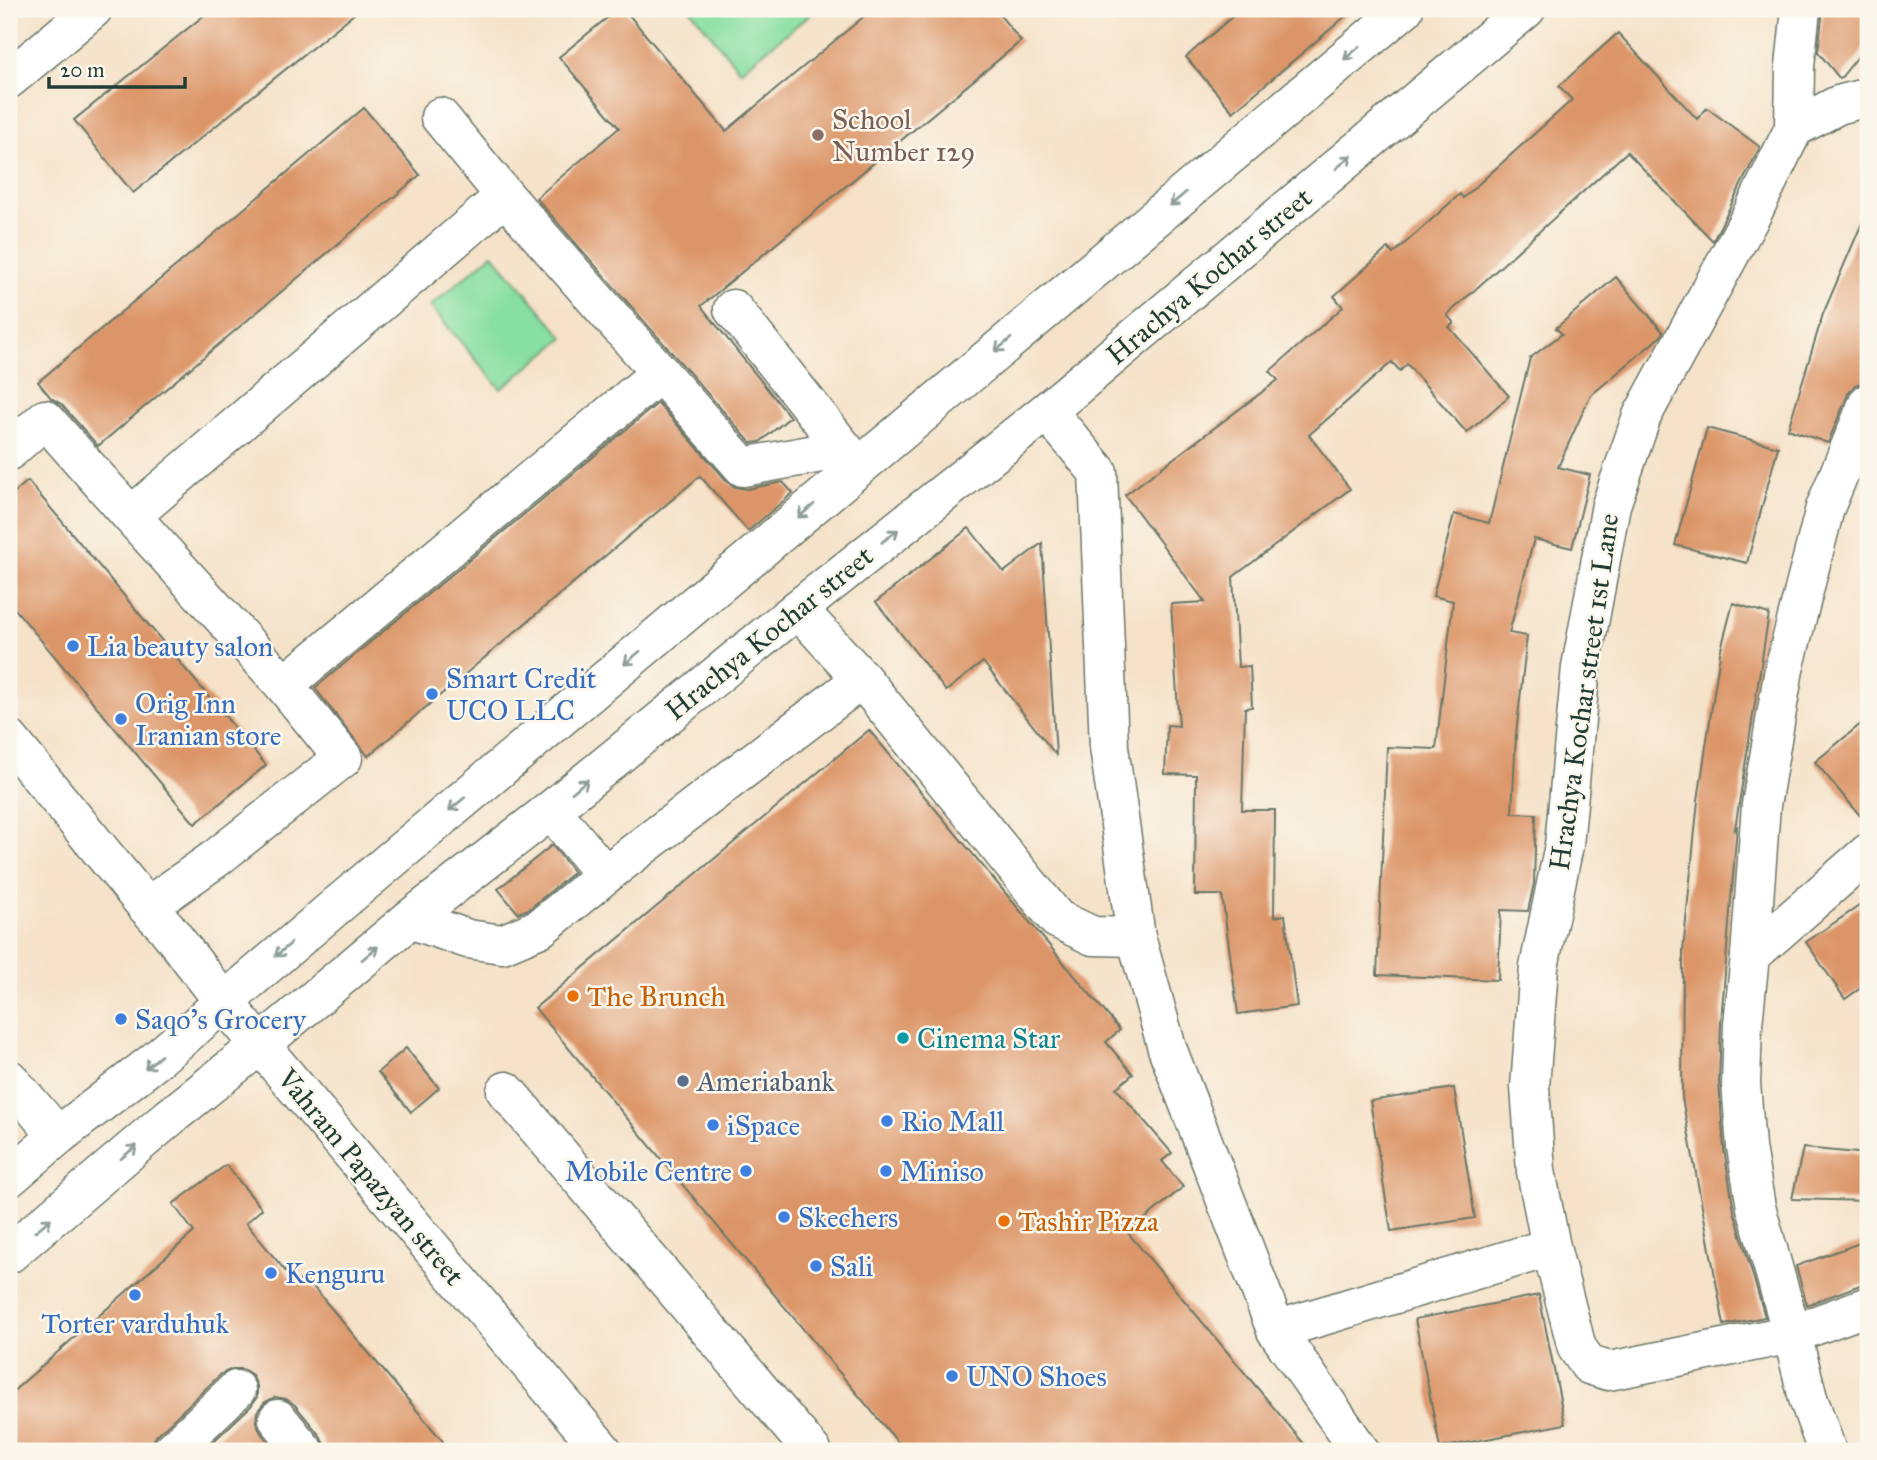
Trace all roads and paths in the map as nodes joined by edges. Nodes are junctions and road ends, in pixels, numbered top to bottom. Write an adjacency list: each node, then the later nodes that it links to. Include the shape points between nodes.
1 (93, 9): 5 (main road)
2 (1404, 9): 15 (main road, one-way to 15)
3 (1526, 9): 13 (main road, Hrachya Kochar street, one-way to 3)
4 (1801, 9): 8 (main road, Hrachya Kochar street 1st Lane)
5 (9, 79)
6 (1868, 97): 8 (main road, via 1838,105)
7 (440, 117): 9 (main road)
8 (1794, 128): 34 (main road, Hrachya Kochar street 1st Lane, via 1642,416 1611,505 1581,667 1564,845 1539,967 1530,1087 1536,1171)
9 (505, 196): 11 (main road); 16 (main road)
10 (733, 309): 15 (main road)
11 (660, 373): 15 (main road, via 743,467); 19 (main road)
12 (1868, 403): 27 (main road, via 1825,508 1784,669 1761,806)
13 (1048, 411): 17 (main road, Hrachya Kochar street, one-way to 13); 26 (main road, via 1098,472 1109,747)
14 (9, 451): 16 (main road, via 45,419)
15 (851, 458): 28 (main road, one-way to 28)
16 (131, 516): 19 (main road)
17 (798, 609): 18 (main road); 21 (main road, Hrachya Kochar street, one-way to 17)
18 (862, 679): 23 (main road); 26 (main road, via 1057,919 1093,936)
19 (284, 685): 24 (main road, via 344,758)
20 (9, 739): 24 (main road, Vahram Papazyan street)
21 (551, 810): 23 (main road); 25 (main road, Hrachya Kochar street)
22 (1868, 853): 27 (main road)
23 (605, 875): 25 (main road, via 540,928 502,944 468,939)
24 (147, 907): 28 (main road, Vahram Papazyan street)
25 (410, 919): 29 (main road, Hrachya Kochar street, one-way to 25)
26 (1136, 937): 37 (main road, via 1167,1048)
27 (1750, 956): 38 (main road, via 1741,1083 1746,1147 1756,1207)
28 (223, 1001): 29 (main road, Vahram Papazyan street); 32 (main road, one-way to 32)
29 (260, 1045): 35 (main road, Hrachya Kochar street, one-way to 29); 43 (main road, Vahram Papazyan street)
30 (9, 1079): 32 (main road)
31 (506, 1091): 44 (main road)
32 (58, 1136): 33 (main road)
33 (9, 1178)
34 (1551, 1247): 37 (main road); 38 (main road, Hrachya Kochar street 1st Lane, via 1577,1348 1589,1365 1609,1371)
35 (9, 1254)
36 (1868, 1306): 38 (main road, Hrachya Kochar street 1st Lane)
37 (1276, 1330): 45 (main road)
38 (1792, 1334): 46 (main road)
39 (236, 1390): 41 (main road)
40 (278, 1419): 42 (main road)
41 (173, 1451)
42 (304, 1451)
43 (603, 1451)
44 (812, 1451)
45 (1360, 1451)
46 (1827, 1451)

